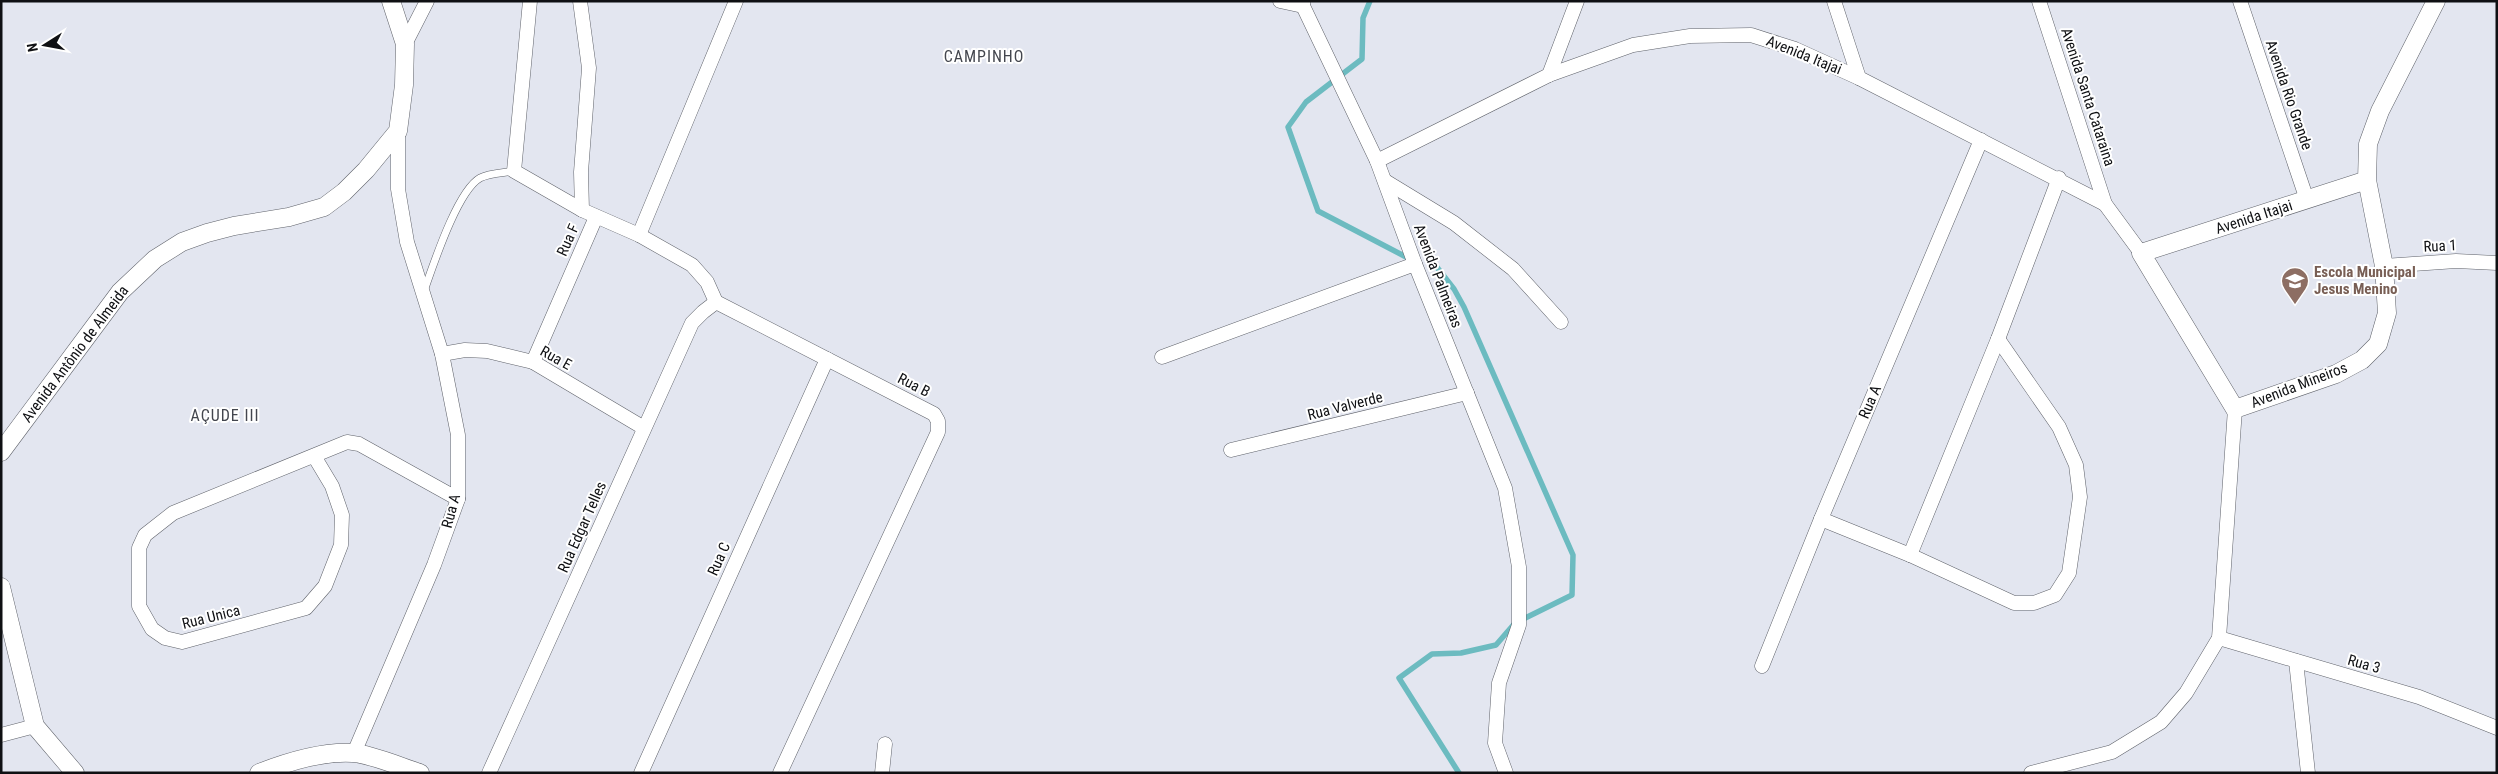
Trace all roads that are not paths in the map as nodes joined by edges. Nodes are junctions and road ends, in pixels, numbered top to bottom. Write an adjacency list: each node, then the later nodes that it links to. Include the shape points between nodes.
1 (391, 1): 13 (street)
2 (427, 1): 13 (street)
3 (530, 1): 19 (street)
4 (579, 1): 25 (street, via 589,68 581,172)
5 (736, 1): 27 (street)
6 (1280, 1): 12 (street)
7 (1577, 1): 14 (street)
8 (1834, 1): 15 (street)
9 (2039, 1): 24 (street, Avenida Santa Cataraina)
10 (2240, 1): 23 (street, Avenida Rio Grande)
11 (2436, 1): 21 (street, Avenida Mineiros, via 2380,111 2368,144)
12 (1303, 4): 18 (street, Avenida Palmeiras)
13 (405, 44): 16 (street)
14 (1549, 75): 15 (street, Avenida Itajai, via 1633,45 1690,36 1751,35 1795,49); 18 (street, Avenida Itajai)
15 (1859, 78): 17 (street, Avenida Itajai)
16 (398, 131): 32 (street, Rua A, via 398,190 407,242); 44 (street, Avenida Antônio de Almeida, via 366,170 324,207 207,233 182,242 155,259 120,292)
17 (1982, 140): 20 (street, Avenida Itajai); 47 (street, Rua A)
18 (1377, 160): 22 (street, Avenida Palmeiras)
19 (514, 171): 25 (street, Rua F); 32 (lane, via 480,178 468,189 451,222)
20 (2059, 178): 24 (street, Avenida Itajai); 35 (street)
21 (2367, 180): 23 (street, Avenida Itajai); 31 (street, Avenida Mineiros)
22 (1385, 181): 30 (street, Avenida Palmeiras); 34 (street, via 1454,223 1513,269)
23 (2307, 200): 28 (street, Avenida Itajai)
24 (2105, 204): 28 (street, Avenida Itajai)
25 (582, 210): 26 (street, Rua F)
26 (596, 217): 27 (street); 39 (street, Rua F)
27 (639, 235): 33 (street, via 692,265 707,282)
28 (2141, 253): 41 (street, Avenida Itajai)
29 (2497, 263): 31 (street, Rua 1, via 2456,261)
30 (1415, 264): 37 (street); 40 (street, Avenida Palmeiras)
31 (2384, 266): 41 (street, Avenida Mineiros, via 2387,313 2378,344 2362,360 2336,374)
32 (423, 294): 36 (street, Rua A)
33 (716, 302): 38 (street, Rua B); 42 (street, Rua Edgar Telles, via 692,323)
34 (1561, 322)
35 (1998, 339): 48 (street); 48 (street, via 2059,427 2076,465 2080,497 2070,573 2055,595 2034,603 2014,603)
36 (442, 354): 39 (street, Rua E, via 487,351); 46 (street, Rua A, via 458,435)
37 (1162, 357)
38 (827, 359): 62 (street, Rua C); 63 (street, Rua B, via 934,414 938,432)
39 (532, 362): 42 (street, Rua E)
40 (1467, 393): 43 (street, Rua Valverde); 65 (street, Avenida Palmeiras, via 1505,488 1519,567 1519,625 1499,683 1495,743)
41 (2235, 410): 50 (street, Avenida Mineiros)
42 (644, 428): 61 (street, Rua Edgar Telles)
43 (1231, 450)
44 (1, 452)
45 (314, 456): 45 (street, Rua Unica, via 173,513 145,534 139,548 139,606 152,629 165,638 182,642 306,608 325,586 341,545 342,515 332,486); 46 (street, Rua Unica, via 347,442 359,444)
46 (458, 499): 57 (street, Rua A, via 434,565)
47 (1820, 519): 48 (street); 52 (street, Rua A)
48 (1910, 555)
49 (1, 587): 53 (street)
50 (2219, 638): 51 (street, Rua 3); 66 (street, Avenida Mineiros, via 2186,693 2161,722 2112,752)
51 (2296, 661): 54 (street, Rua 3, via 2419,698); 67 (street)
52 (1762, 666)
53 (35, 726): 55 (street); 58 (street)
54 (2497, 728)
55 (1, 735)
56 (884, 744): 64 (street)
57 (354, 753): 59 (street, via 329,754); 60 (street)
58 (75, 773)
59 (259, 773)
60 (420, 773)
61 (489, 773)
62 (641, 773)
63 (780, 773)
64 (882, 773)
65 (1506, 773)
66 (2031, 773)
67 (2308, 773)

